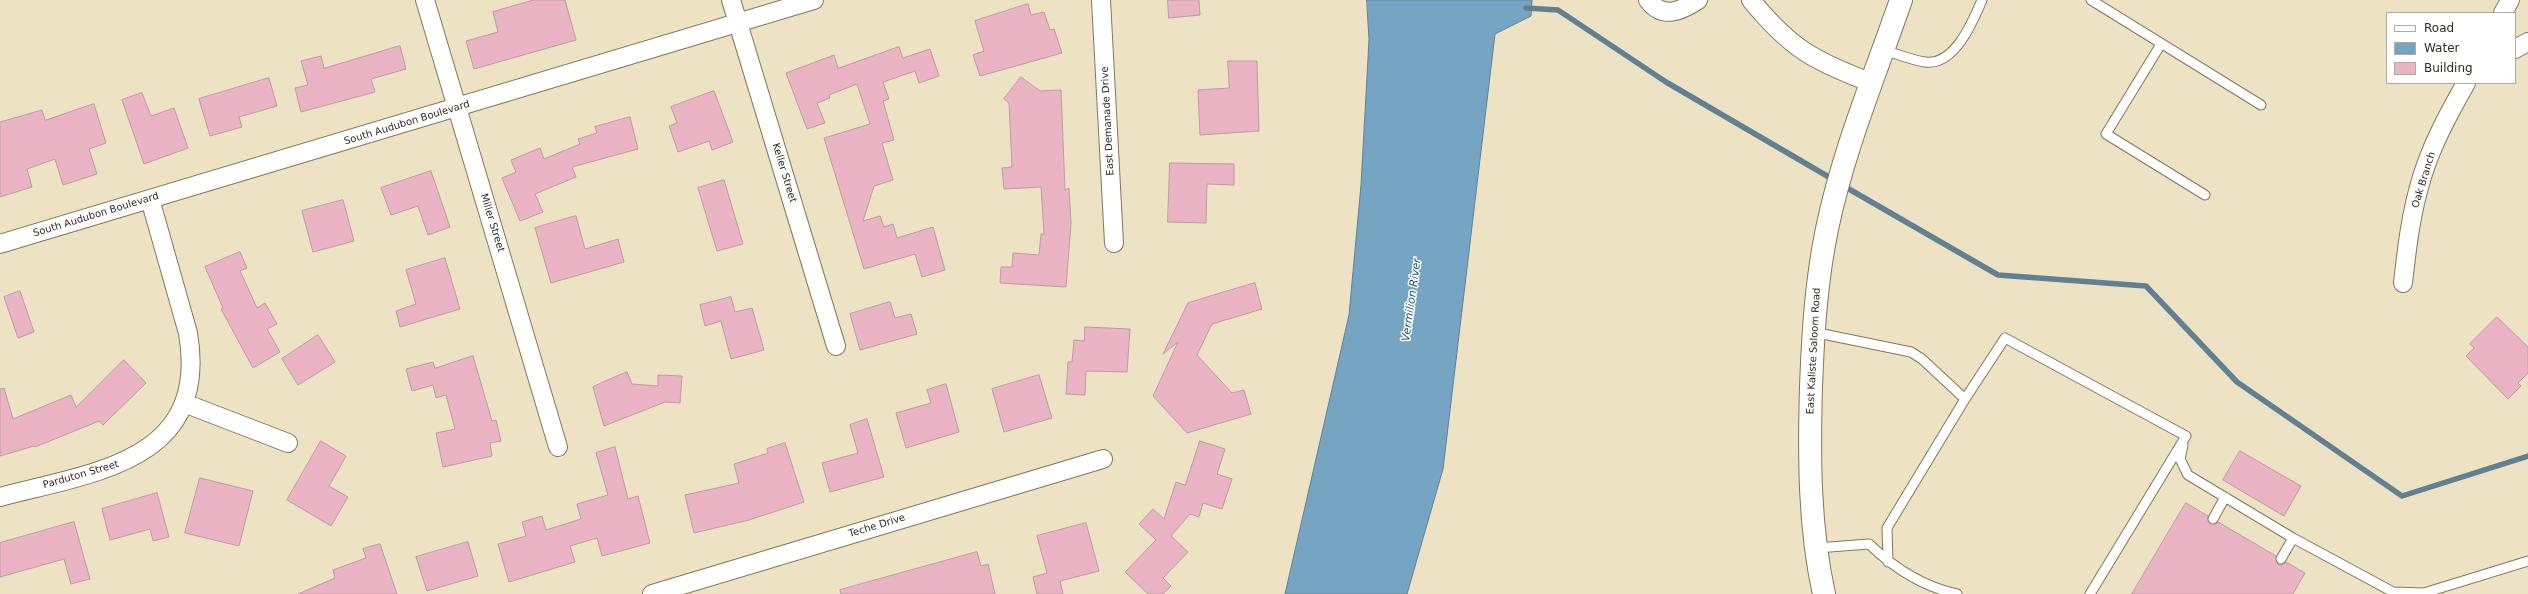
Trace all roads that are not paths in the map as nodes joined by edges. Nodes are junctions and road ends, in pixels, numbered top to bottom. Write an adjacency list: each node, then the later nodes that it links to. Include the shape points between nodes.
1 (425, 0): 21 (street, Miller Street)
2 (731, 0): 13 (street, Keller Street)
3 (814, 0): 13 (street, South Audubon Boulevard)
4 (1101, 0): 24 (street, East Demanade Drive)
5 (1648, 0): 6 (street, via 1661,11 1671,13 1682,10)
6 (1698, 0)
7 (1751, 0): 18 (street, via 1772,26 1797,48 1826,66)
8 (1901, 0): 17 (main road, East Kaliste Saloom Road)
9 (1982, 0): 17 (lane, via 1964,38 1947,56 1927,62)
10 (2091, 0): 15 (lane)
11 (2510, 0): 12 (street)
12 (2504, 12)
13 (738, 22): 21 (street, South Audubon Boulevard); 28 (street, Keller Street)
14 (2528, 42): 16 (street)
15 (2161, 44): 20 (lane); 22 (lane, via 2106,134)
16 (2516, 48)
17 (1884, 50): 18 (main road, East Kaliste Saloom Road)
18 (1872, 83): 27 (main road, East Kaliste Saloom Road, via 1849,147 1827,229 1815,302)
19 (2465, 84): 26 (street, Oak Branch, via 2447,118 2422,177 2412,218)
20 (2261, 105)
21 (457, 108): 23 (street, South Audubon Boulevard); 33 (street, Miller Street)
22 (2205, 195)
23 (150, 199): 25 (street, South Audubon Boulevard); 30 (street, Parduton Street, via 186,325 191,353 192,367)
24 (1114, 242)
25 (0, 244)
26 (2403, 283)
27 (1813, 332): 29 (lane, via 1910,352 1922,359); 39 (main road, East Kaliste Saloom Road, via 1811,485)
28 (836, 346)
29 (1965, 399): 31 (lane, via 2005,338); 42 (lane, via 1886,528)
30 (184, 403): 32 (street); 36 (street, Parduton Street, via 162,436 149,448 125,462)
31 (2186, 436): 35 (lane, via 2180,459 2188,475); 47 (lane)
32 (288, 443)
33 (558, 447)
34 (1103, 459): 44 (street, Teche Drive)
35 (2226, 497): 37 (lane); 38 (lane)
36 (0, 498)
37 (2213, 519)
38 (2293, 538): 40 (lane); 43 (lane)
39 (1817, 548): 42 (lane, via 1869,544); 45 (main road, East Kaliste Saloom Road)
40 (2281, 559)
41 (2528, 561): 43 (lane, via 2424,593)
42 (1888, 562): 46 (lane, via 1936,589)
43 (2392, 593)
44 (652, 594)
45 (1824, 594)
46 (1957, 594)
47 (2090, 594)

